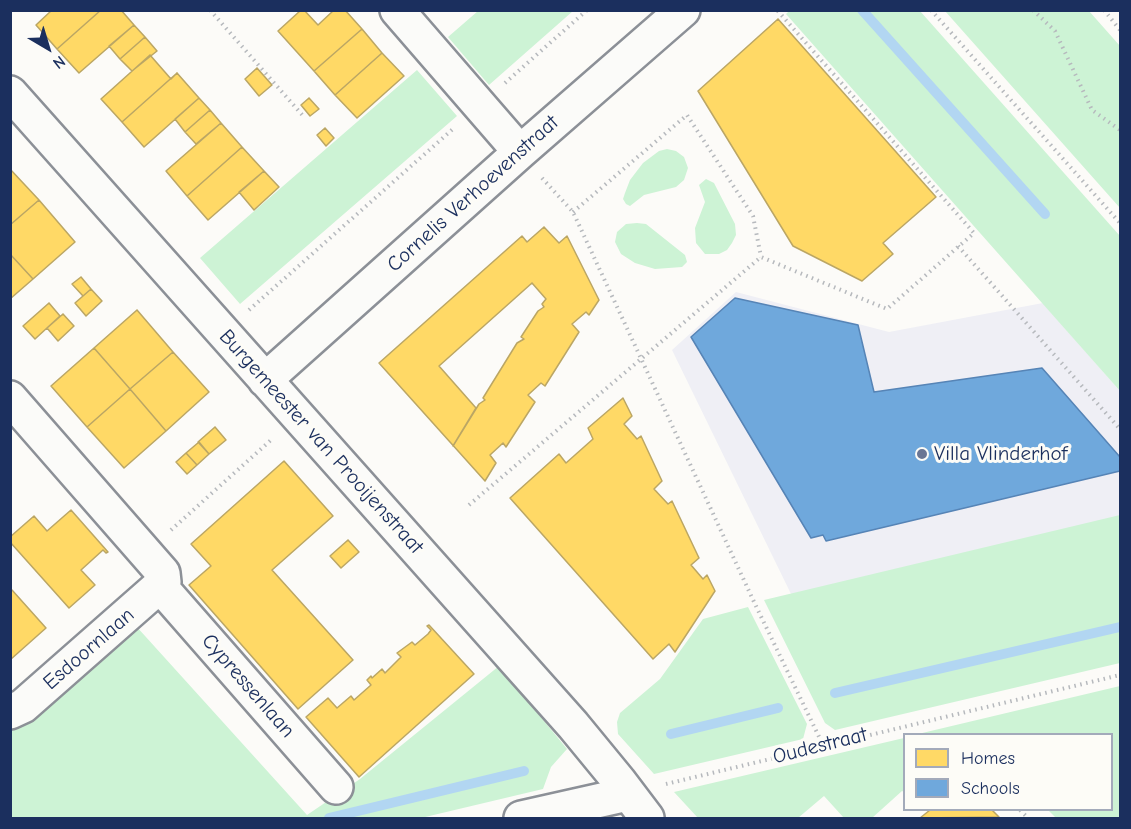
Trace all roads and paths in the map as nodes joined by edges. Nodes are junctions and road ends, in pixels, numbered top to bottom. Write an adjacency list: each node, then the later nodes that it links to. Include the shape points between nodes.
1 (210, 10): 12 (path)
2 (397, 10): 11 (street)
3 (587, 10): 11 (path)
4 (683, 10): 14 (street, Cornelis Verhoevenstraat)
5 (777, 10): 17 (path, via 974,233)
6 (931, 10): 16 (path)
7 (1033, 10): 13 (path, via 1054,31 1092,110)
8 (1104, 10): 9 (path)
9 (1120, 30)
10 (10, 93): 19 (street, Burgemeester van Prooijenstraat)
11 (479, 106): 14 (street); 19 (path)
12 (304, 117)
13 (1120, 130)
14 (520, 152): 15 (path); 21 (street, Cornelis Verhoevenstraat)
15 (573, 212): 18 (path, via 687,115 753,216); 20 (path)
16 (1120, 223)
17 (958, 246): 18 (path, via 887,309); 24 (path)
18 (761, 257): 20 (path)
19 (223, 332): 21 (street, Burgemeester van Prooijenstraat)
20 (642, 358): 25 (path); 30 (path)
21 (265, 380): 23 (street, Burgemeester van Prooijenstraat)
22 (10, 398): 26 (street, Cypressenlaan)
23 (298, 416): 26 (path); 32 (street, Burgemeester van Prooijenstraat, via 573,725)
24 (1120, 429)
25 (469, 505)
26 (146, 552): 27 (street, Cypressenlaan, via 164,573)
27 (162, 584): 29 (street, Esdoornlaan, via 23,706); 31 (street, Cypressenlaan)
28 (1120, 675): 30 (path, Oudestraat)
29 (10, 712)
30 (823, 745): 32 (path, Oudestraat)
31 (336, 787)
32 (637, 806): 33 (street)
33 (521, 819)

